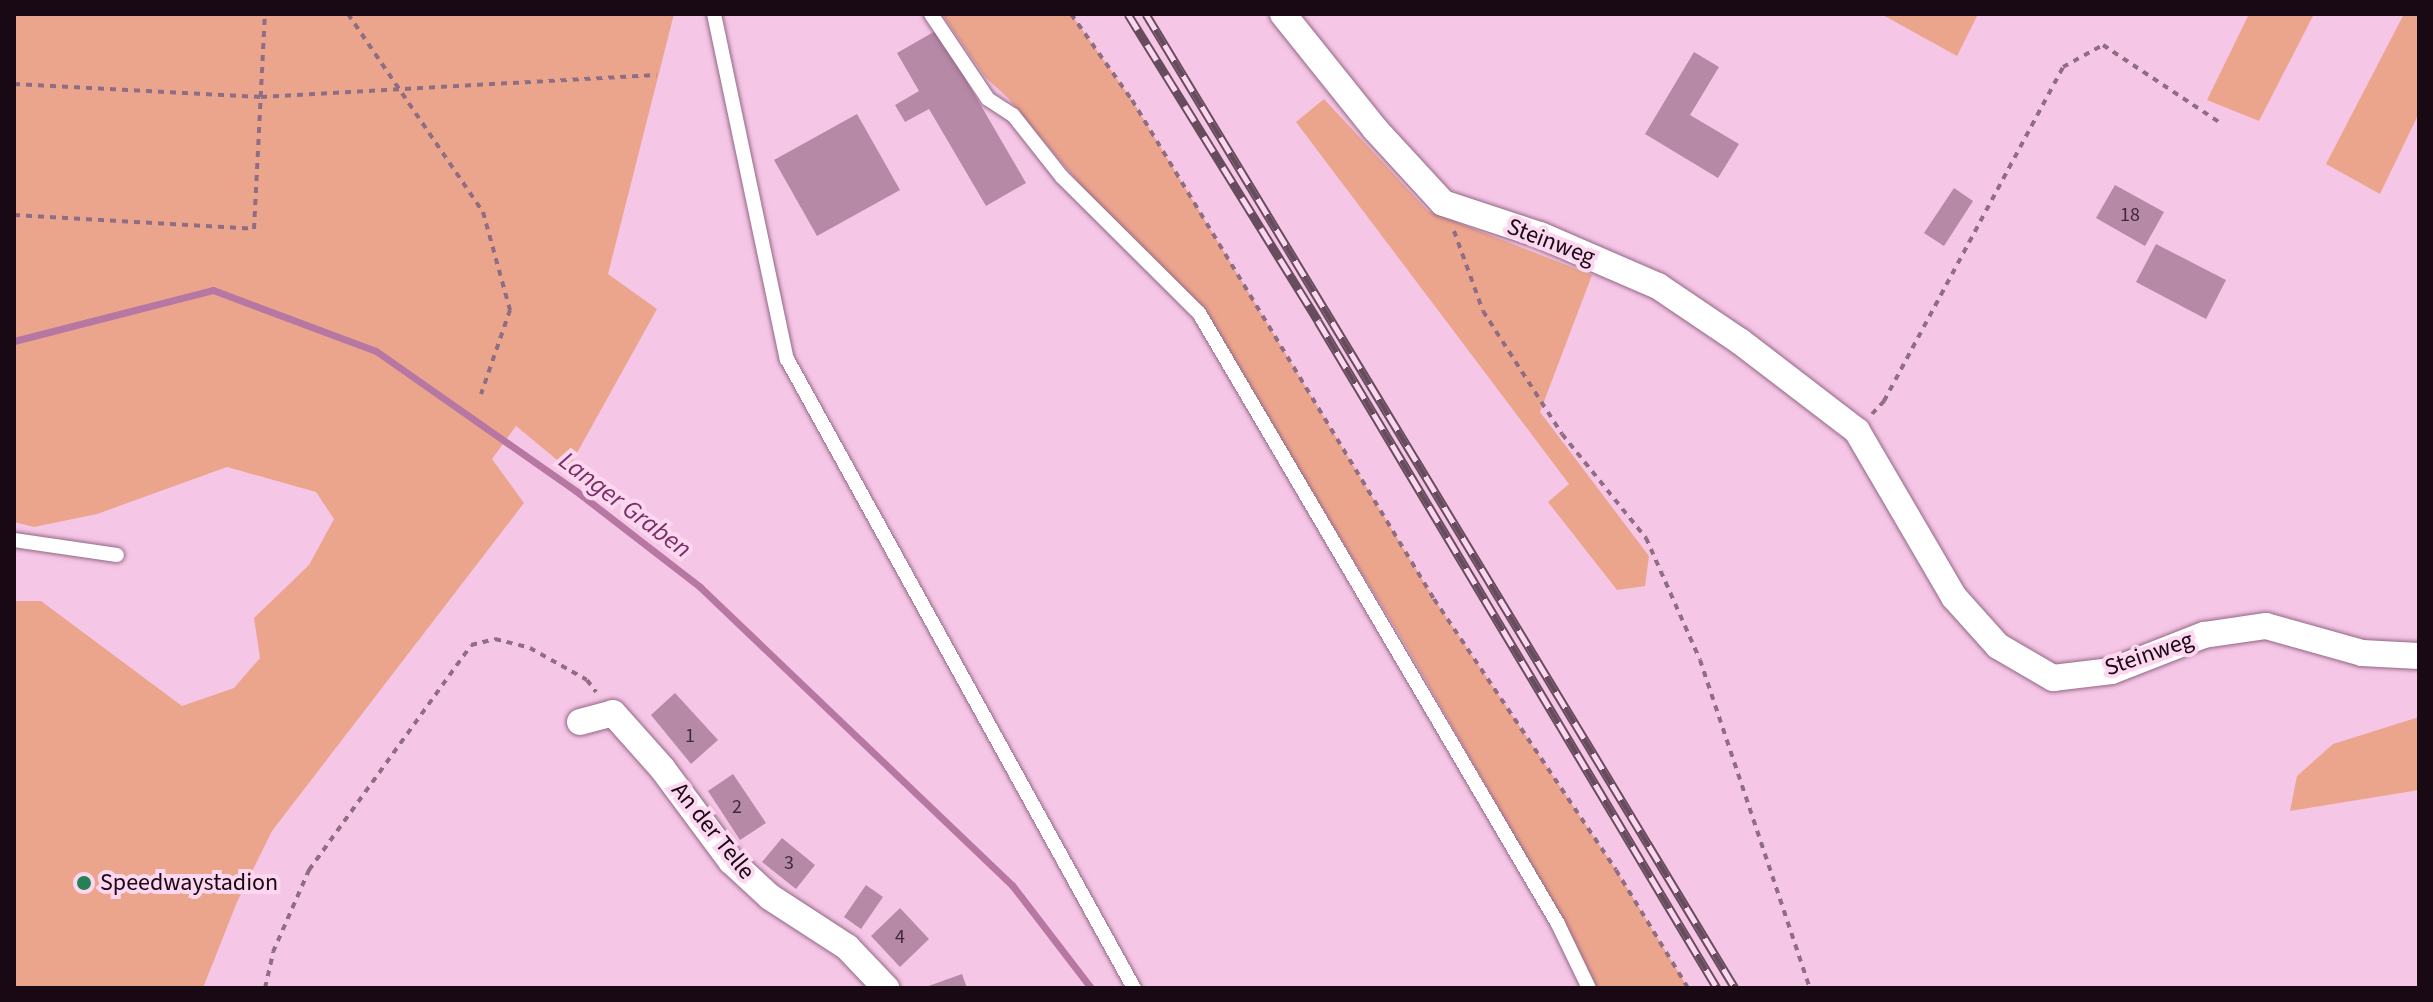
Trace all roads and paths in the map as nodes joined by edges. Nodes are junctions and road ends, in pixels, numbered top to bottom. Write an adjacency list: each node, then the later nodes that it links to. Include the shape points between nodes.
1 (265, 14): 10 (path)
2 (348, 14): 9 (path)
3 (714, 14): 23 (lane, via 787,359)
4 (931, 14): 24 (lane, via 988,99 1013,115 1062,177 1199,313 1534,884)
5 (1071, 14): 25 (path, via 1132,100 1434,599 1616,870)
6 (1283, 14): 12 (street, Steinweg, via 1375,129)
7 (656, 75): 9 (path)
8 (14, 84): 10 (path)
9 (398, 87): 10 (path); 14 (path, via 483,212 510,310)
10 (261, 97): 13 (path, via 254,229)
11 (2222, 124): 15 (path, via 2103,45 2063,67 1884,401)
12 (1443, 203): 15 (street, Steinweg, via 1540,235 1658,286); 26 (path, via 1483,311 1562,434 1646,538 1700,660)
13 (14, 215)
14 (481, 394)
15 (1857, 431): 18 (street, Steinweg, via 1954,597 1998,646 2053,678 2112,671 2204,635 2266,626 2362,653)
16 (14, 540): 17 (lane)
17 (117, 555)
18 (2419, 656)
19 (613, 713): 20 (street); 21 (path, via 587,680 552,658 514,642 495,639 471,645 309,870 273,952); 22 (street, An der Telle, via 662,768 731,861 770,897 847,947)
20 (580, 722)
21 (265, 988)
22 (886, 988)
23 (1134, 988)
24 (1589, 988)
25 (1688, 988)
26 (1810, 988)

